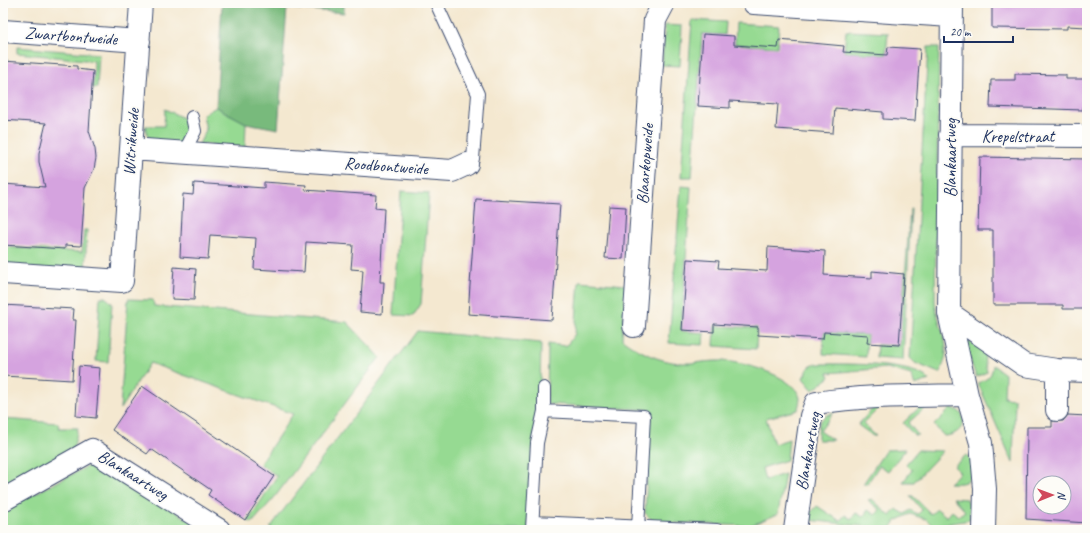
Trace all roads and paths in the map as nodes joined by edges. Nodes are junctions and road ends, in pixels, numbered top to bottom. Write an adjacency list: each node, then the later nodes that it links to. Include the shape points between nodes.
1 (141, 3): 7 (street, Witrikweide)
2 (436, 3): 13 (lane, Roodbontweide, via 478,94 473,159)
3 (663, 3): 16 (street, Blaarkopweide, via 655,20)
4 (754, 3): 5 (street)
5 (951, 9): 9 (street, Blankaartweg)
6 (3, 31): 7 (street, Zwartbontweide)
7 (139, 41): 11 (street, Witrikweide)
8 (192, 117): 12 (lane, via 195,131)
9 (950, 135): 10 (street, Krepelstraat); 15 (street, Blankaartweg)
10 (1087, 136)
11 (131, 149): 12 (street, Roodbontweide); 14 (street, Witrikweide, via 122,281)
12 (184, 152): 13 (street, Roodbontweide, via 452,171)
13 (467, 164)
14 (3, 273)
15 (949, 313): 17 (street, via 1024,365); 20 (street, Blankaartweg)
16 (634, 326)
17 (1057, 370): 18 (street); 21 (street)
18 (1087, 371)
19 (544, 388): 22 (lane)
20 (967, 395): 28 (street, Blankaartweg, via 894,396 816,403 811,416); 29 (street, Blankaartweg, via 981,443 985,489)
21 (1057, 410)
22 (544, 411): 24 (lane, via 537,443); 25 (lane, via 644,416)
23 (3, 500): 26 (street, Blankaartweg, via 92,450)
24 (532, 526): 25 (lane)
25 (638, 528): 27 (lane)
26 (219, 530)
27 (717, 530)
28 (795, 530)
29 (984, 530)

